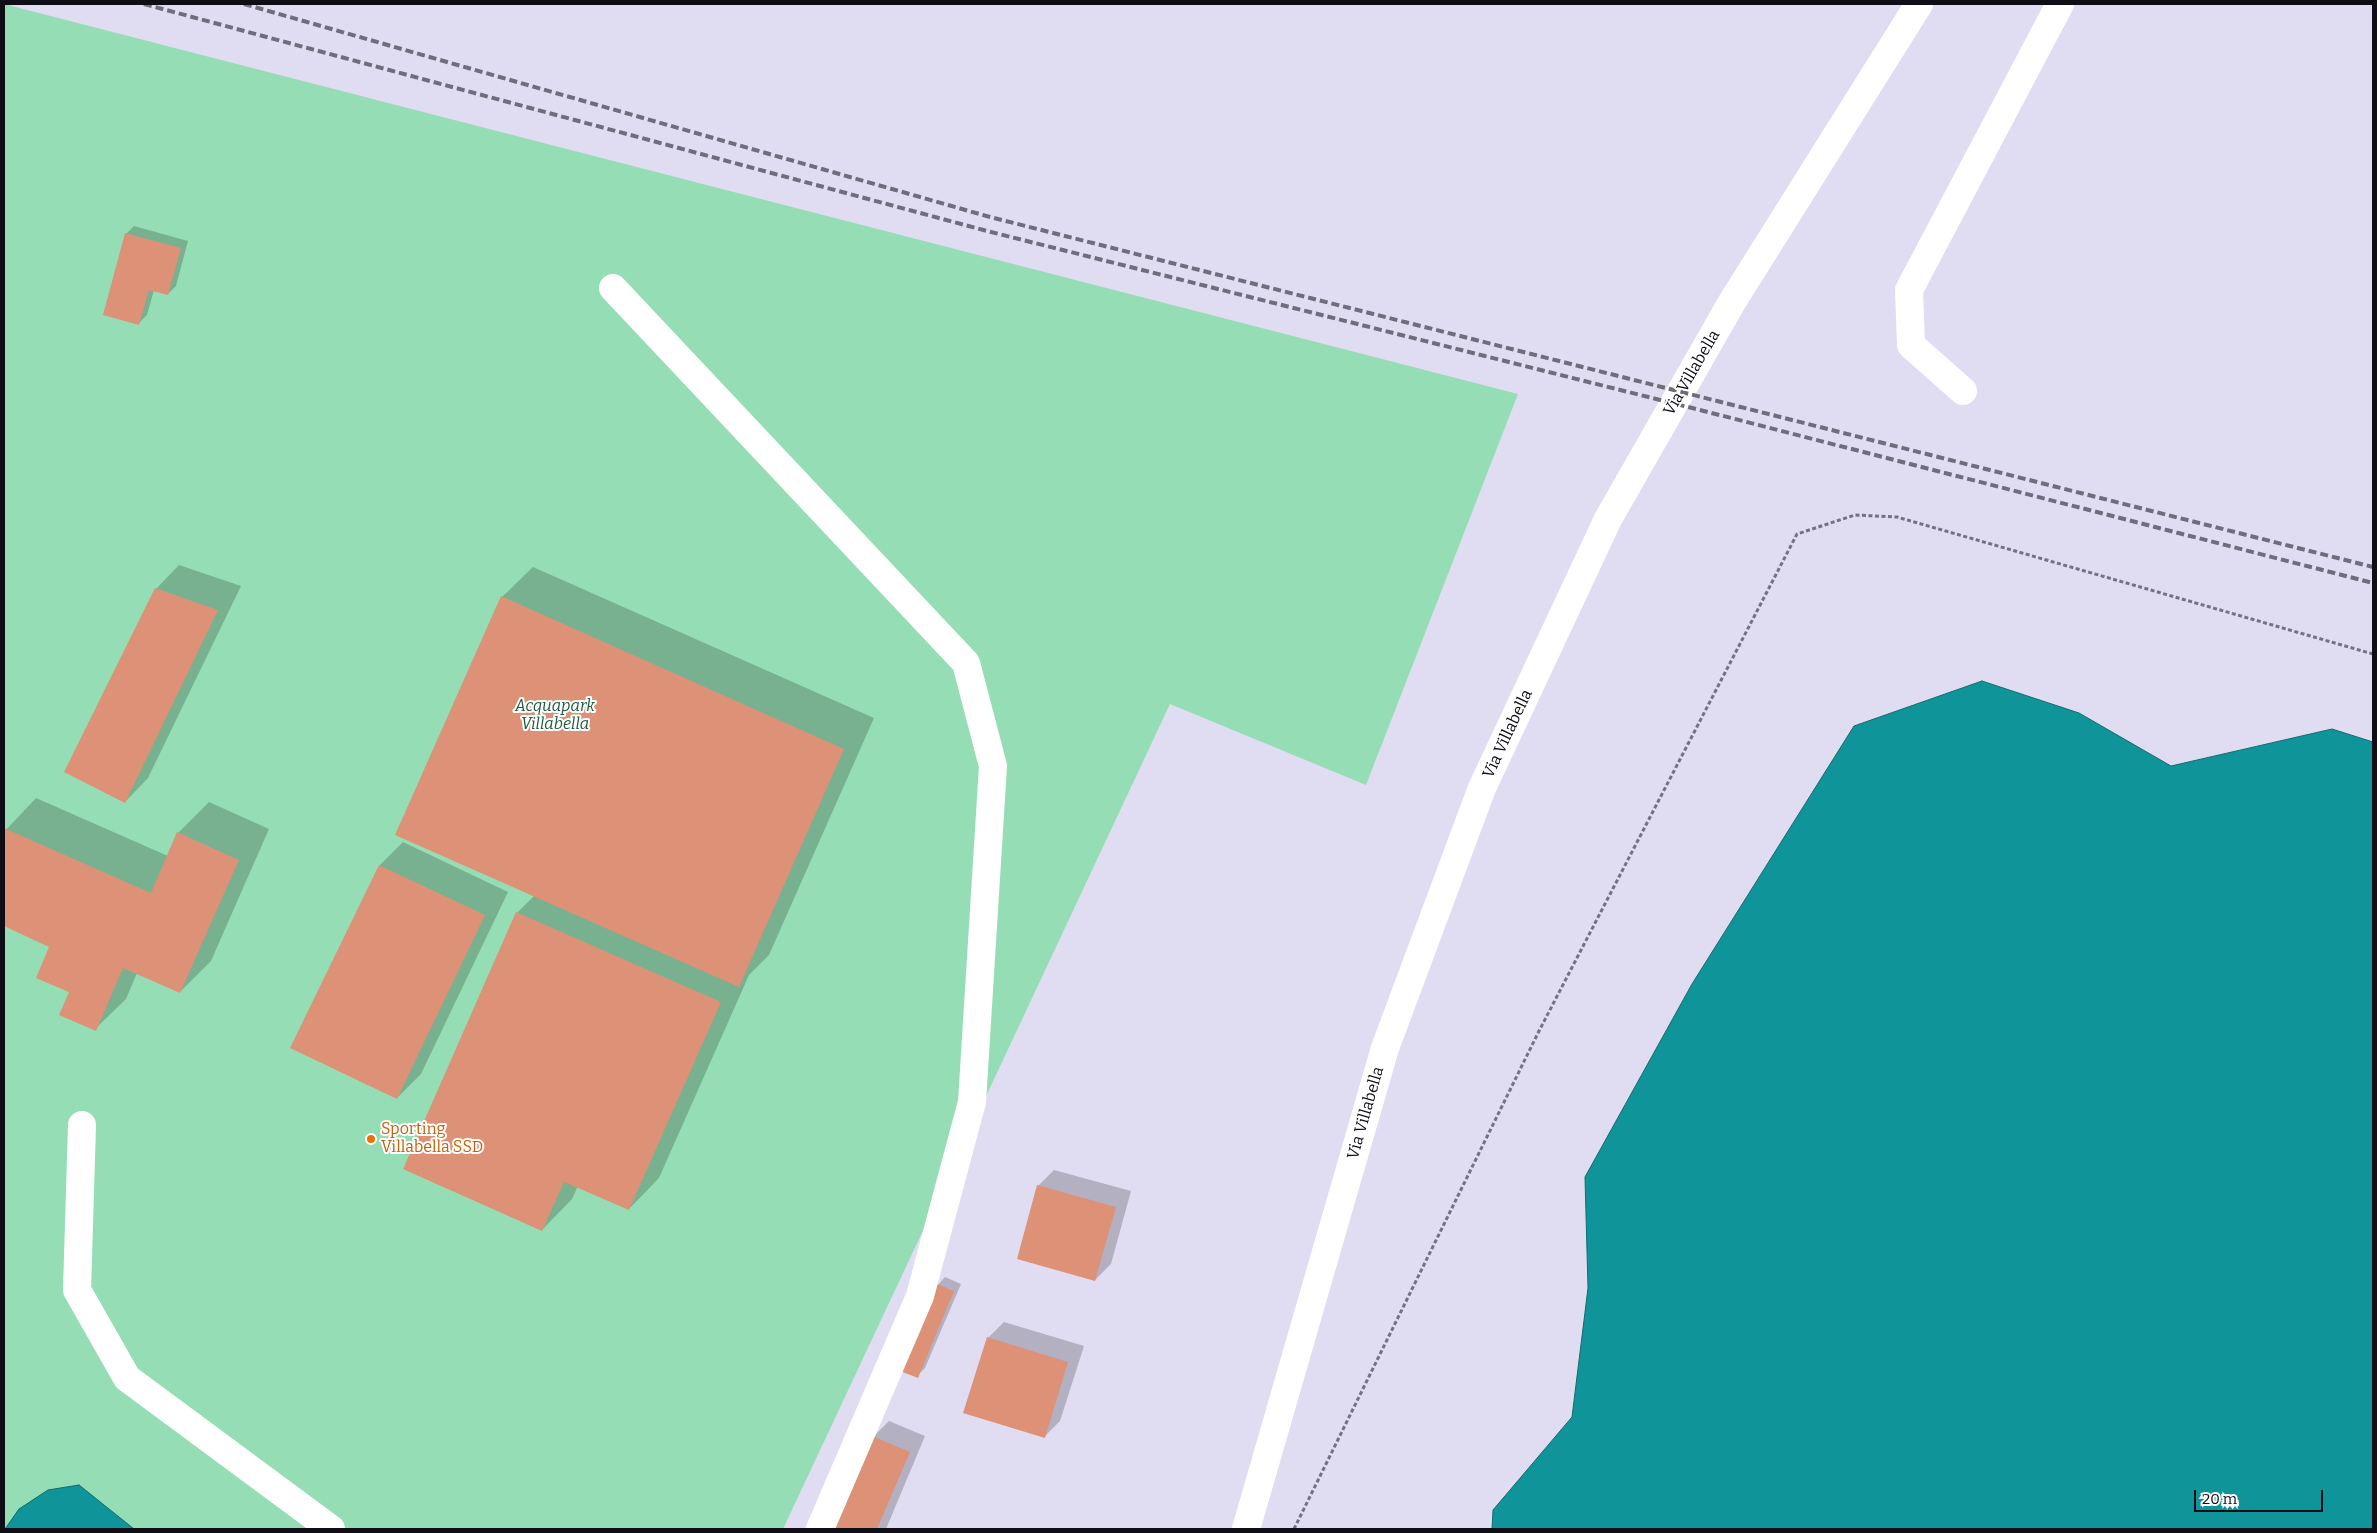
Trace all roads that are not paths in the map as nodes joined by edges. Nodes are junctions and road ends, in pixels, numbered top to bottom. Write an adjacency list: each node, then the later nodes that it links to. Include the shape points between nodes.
1 (1919, 4): 8 (street, Via Villabella, via 1732,302 1608,519 1482,788 1385,1048)
2 (2060, 4): 4 (street, via 1909,290 1911,345)
3 (613, 288): 7 (street, via 966,663 994,766 972,1102 920,1296)
4 (1963, 391)
5 (82, 1125): 6 (street, via 77,1290 127,1378)
6 (331, 1529)
7 (820, 1529)
8 (1246, 1529)

